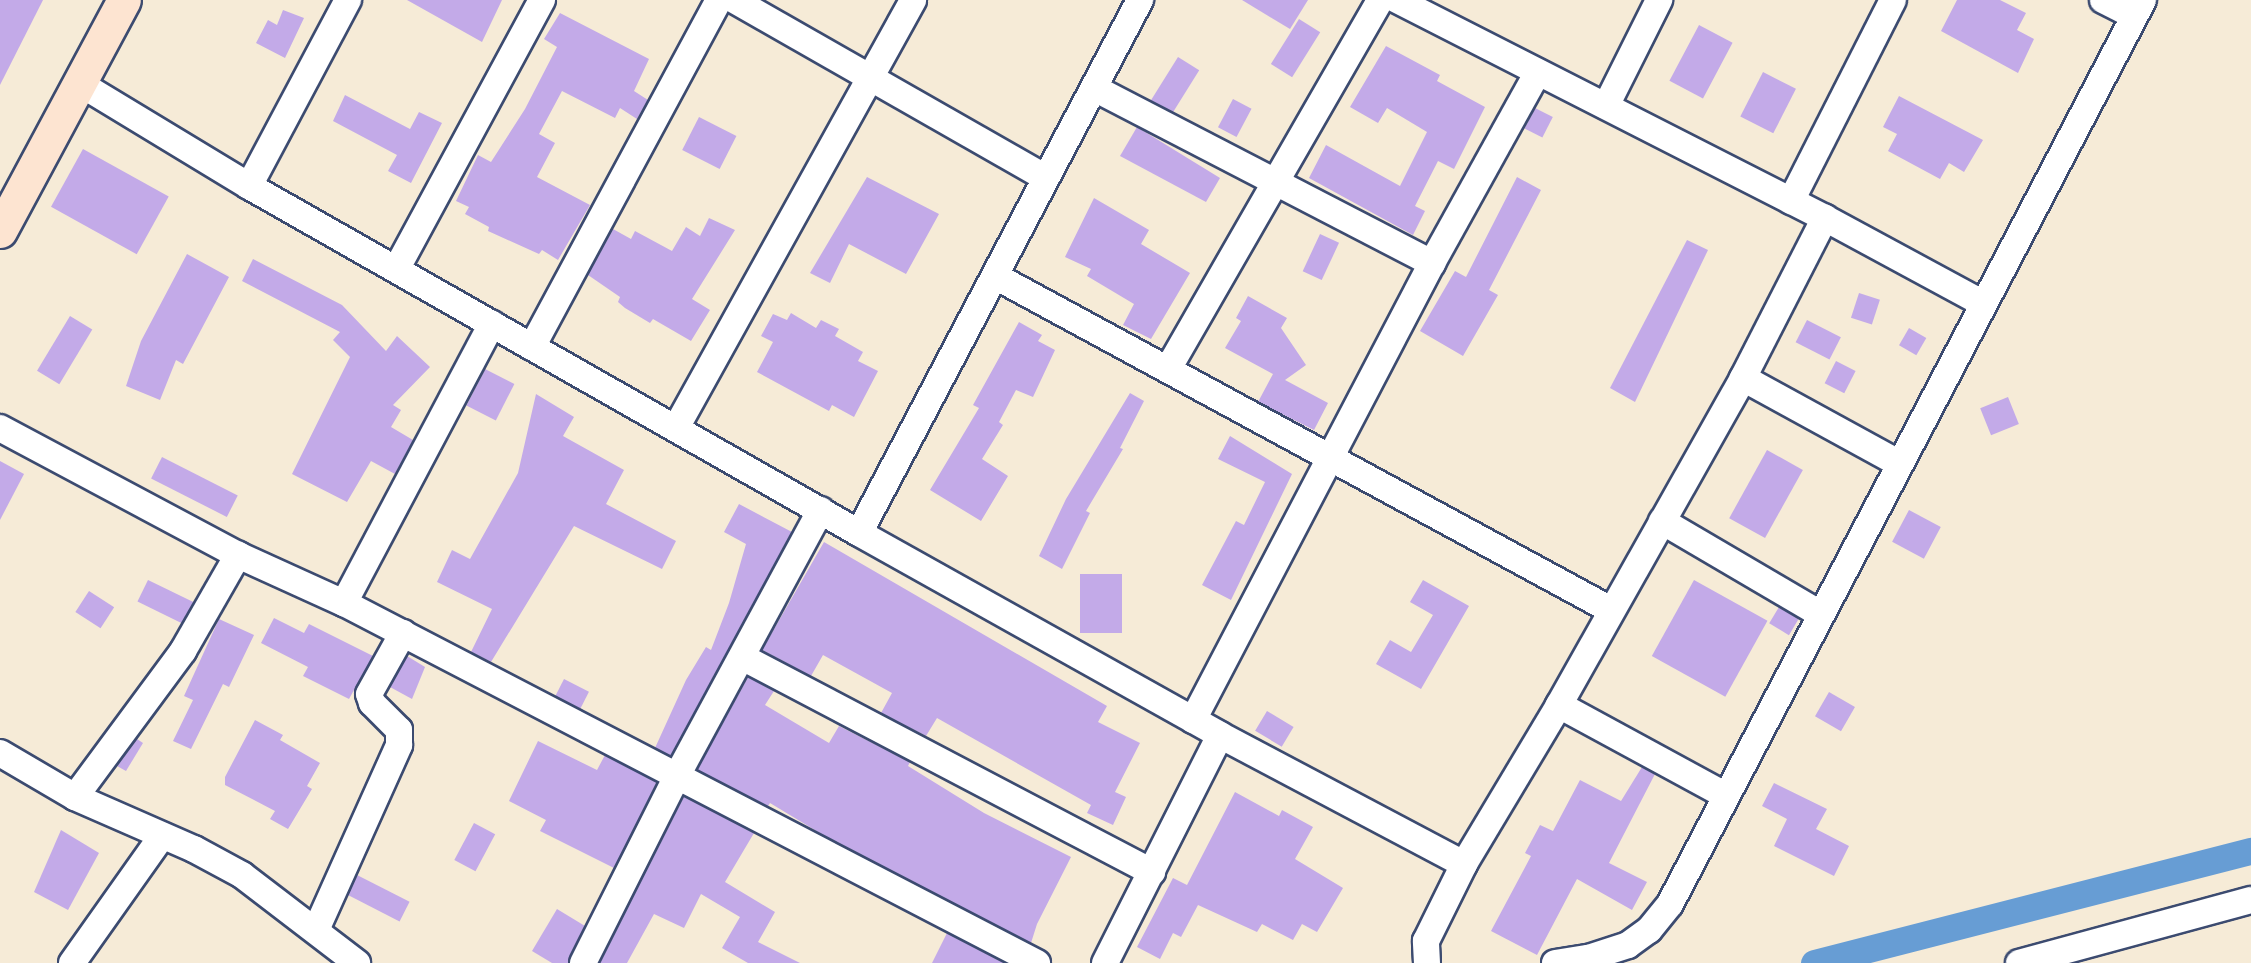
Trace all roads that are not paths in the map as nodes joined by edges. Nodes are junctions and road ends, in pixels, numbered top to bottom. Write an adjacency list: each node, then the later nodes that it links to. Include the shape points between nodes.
1 (124, 0): 17 (street)
2 (348, 0): 22 (street)
3 (542, 0): 27 (street)
4 (718, 0): 31 (street)
5 (734, 0): 16 (street)
6 (913, 0): 16 (street)
7 (1140, 0): 18 (street)
8 (1380, 0): 21 (street)
9 (1397, 0): 13 (street)
10 (1659, 0): 19 (street)
11 (1893, 0): 23 (street)
12 (2103, 0): 14 (street)
13 (1426, 6): 15 (street)
14 (2138, 8): 29 (street)
15 (1538, 72): 19 (street); 26 (street)
16 (870, 77): 20 (street); 35 (street)
17 (80, 83): 22 (street); 25 (street)
18 (1094, 88): 20 (street); 21 (street)
19 (1606, 106): 23 (street)
20 (1046, 178): 28 (street)
21 (1276, 183): 26 (street); 32 (street)
22 (249, 186): 27 (street)
23 (1791, 201): 24 (street)
24 (1826, 218): 29 (street); 33 (street)
25 (0, 231)
26 (1432, 263): 36 (street)
27 (397, 268): 30 (street)
28 (994, 276): 32 (street); 40 (street)
29 (1982, 303): 37 (street)
30 (492, 324): 31 (street); 42 (street)
31 (532, 347): 35 (street)
32 (1168, 369): 36 (street)
33 (1743, 378): 37 (street); 39 (street)
34 (0, 428): 41 (street)
35 (676, 428): 38 (street)
36 (1328, 459): 43 (street); 48 (street)
37 (1898, 462): 44 (street)
38 (821, 510): 40 (street); 46 (street)
39 (1662, 521): 43 (street); 44 (street)
40 (859, 533): 48 (street)
41 (238, 555): 42 (street); 53 (street, via 183,651)
42 (344, 603): 45 (street)
43 (1611, 610): 47 (street)
44 (1819, 613): 52 (street)
45 (403, 633): 51 (street); 58 (street, via 369,694 372,703 399,730 399,745)
46 (744, 658): 51 (street); 56 (street)
47 (1558, 705): 52 (street); 55 (street)
48 (1193, 720): 49 (street)
49 (1220, 735): 55 (street); 56 (street)
50 (0, 753): 53 (street)
51 (678, 774): 61 (street); 62 (street)
52 (1725, 795): 65 (street, via 1670,904 1649,930 1628,945 1588,958)
53 (75, 797): 54 (street)
54 (162, 836): 58 (street, via 242,875); 59 (street)
55 (1464, 864): 64 (street, via 1426,941)
56 (1152, 872): 63 (street)
57 (2251, 900): 66 (street)
58 (316, 930): 60 (street)
59 (72, 963)
60 (357, 963)
61 (583, 963)
62 (1037, 963)
63 (1105, 963)
64 (1427, 963)
65 (1555, 963)
66 (2019, 963)

